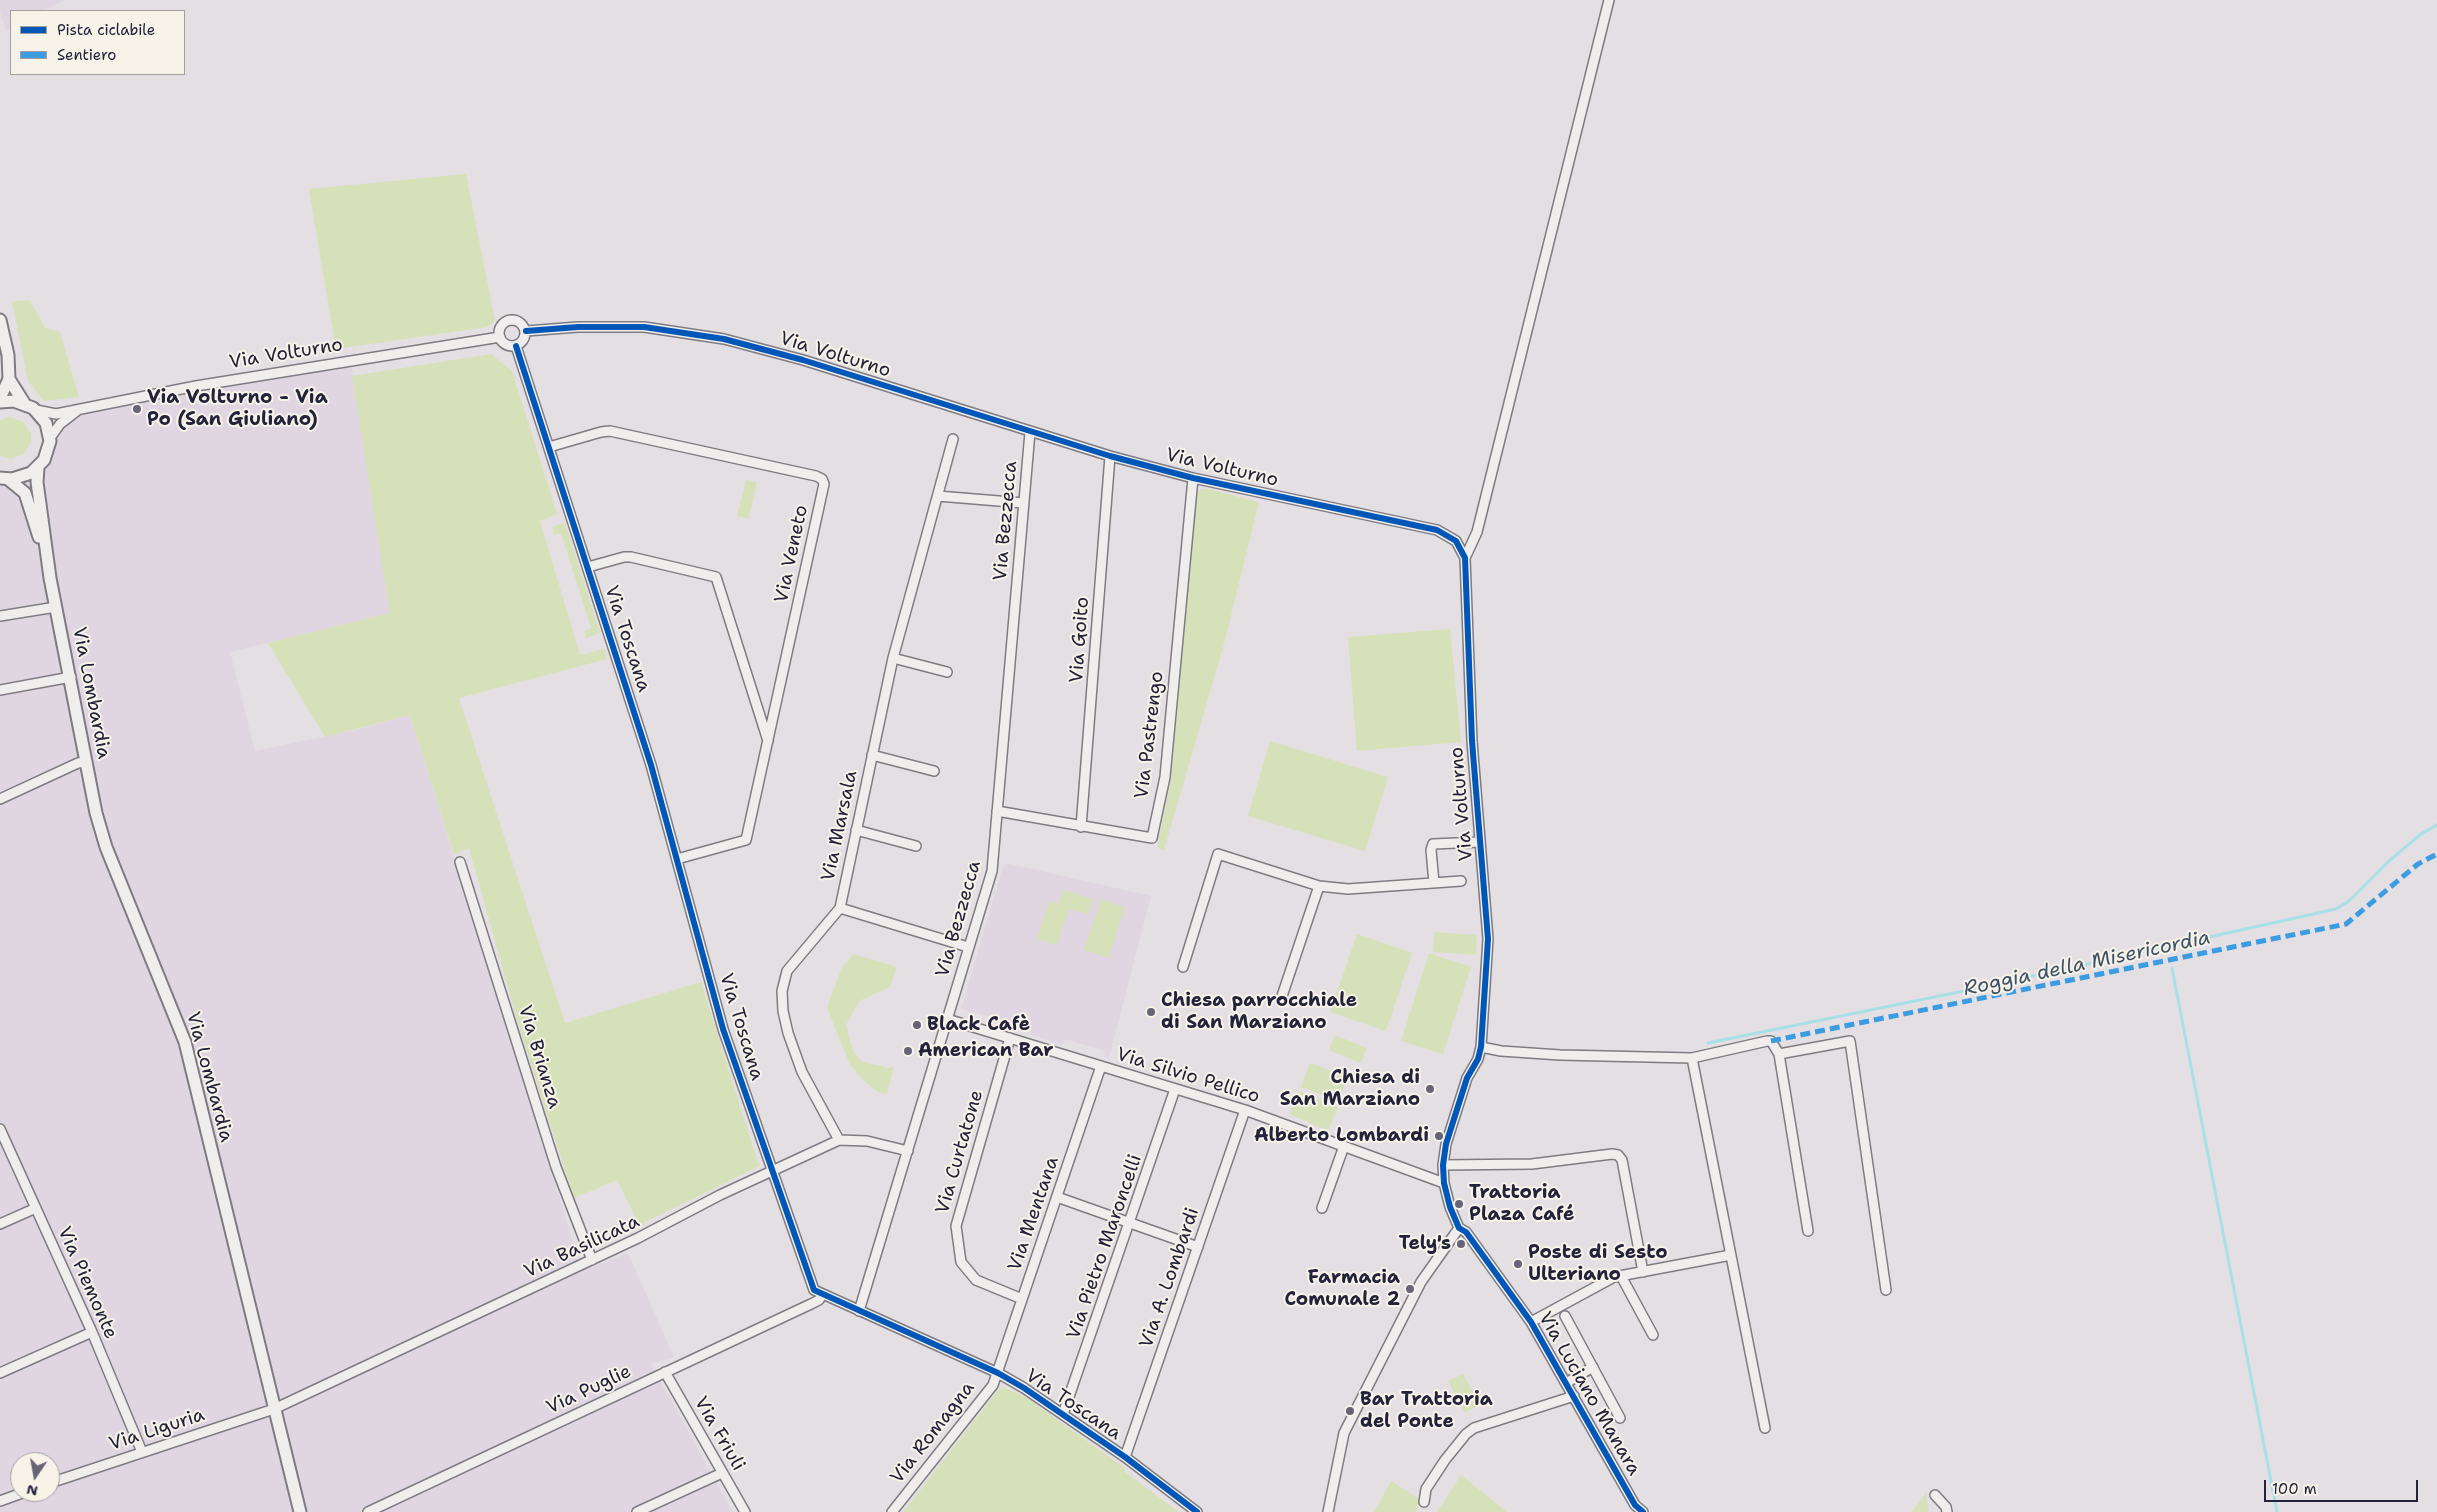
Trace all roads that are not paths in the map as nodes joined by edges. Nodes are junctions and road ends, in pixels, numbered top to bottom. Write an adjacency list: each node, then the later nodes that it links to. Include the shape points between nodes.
1 (1609, 0): 22 (street, via 1477,532)
2 (0, 320): 6 (street, via 8,355)
3 (526, 331): 4 (street, Via Volturno, via 518,321 509,320 500,328); 5 (street, via 524,340); 12 (street, Via Volturno, via 578,327 644,328 724,339 803,360)
4 (500, 337): 5 (street, via 508,345); 10 (street, Via Volturno, via 196,386)
5 (516, 346): 15 (street, Via Toscana)
6 (9, 379): 7 (street); 9 (street)
7 (0, 398)
8 (0, 402): 9 (street, Via Volturno)
9 (24, 403): 11 (street, Via Volturno)
10 (79, 409): 11 (street, Via Volturno, via 56,414); 13 (street, Via Volturno, via 60,424)
11 (36, 410): 13 (street, Via Volturno, via 46,423)
12 (1030, 432): 16 (street, Via Volturno); 21 (street, Via Bezzecca)
13 (50, 438): 17 (street, Via Volturno, via 48,450)
14 (954, 439): 20 (street, Via Marsala)
15 (549, 447): 23 (street, Via Toscana); 31 (street, Via Veneto, via 610,431 822,479 824,484)
16 (1110, 456): 19 (street, Via Volturno); 37 (street, Via Goito)
17 (38, 468): 18 (street, via 24,477); 24 (street, Via Lombardia)
18 (4, 478): 24 (street, Via Lombardia, via 19,486 30,503)
19 (1193, 478): 22 (street, Via Volturno, via 1437,530 1456,541); 37 (street, Via Pastrengo, via 1165,777 1152,838)
20 (938, 496): 21 (street); 27 (street, Via Marsala)
21 (1023, 503): 36 (street, Via Bezzecca)
22 (1465, 558): 39 (street, Via Volturno, via 1472,741)
23 (588, 567): 31 (street, via 631,557 716,577); 41 (street, Via Toscana, via 651,765)
24 (48, 570): 25 (street, Via Lombardia)
25 (56, 607): 26 (street); 29 (street, Via Lombardia)
26 (0, 616)
27 (893, 658): 28 (street); 32 (street, Via Marsala)
28 (947, 672)
29 (71, 677): 30 (street); 33 (street, Via Lombardia)
30 (0, 690)
31 (768, 743): 41 (street, Via Veneto, via 746,840)
32 (872, 755): 34 (street); 38 (street, Via Marsala)
33 (86, 762): 35 (street); 91 (street, Via Lombardia, via 106,847 185,1042)
34 (934, 771)
35 (0, 799)
36 (997, 812): 37 (street, Via Pastrengo); 47 (street, Via Bezzecca, via 992,871)
37 (1082, 827)
38 (856, 830): 40 (street); 46 (street, Via Marsala)
39 (1480, 842): 44 (street, via 1433,844); 52 (street, Via Volturno, via 1488,939)
40 (916, 846)
41 (677, 859): 63 (street, Via Toscana, via 723,1029)
42 (460, 862): 74 (street, Via Brianza, via 556,1167)
43 (1461, 881): 44 (street)
44 (1434, 883): 45 (street, via 1348,889)
45 (1320, 886): 48 (street, via 1218,854); 49 (street)
46 (840, 908): 47 (street); 59 (street, Via Marsala, via 787,971 782,992 788,1034 802,1072)
47 (968, 947): 50 (street, Via Bezzecca)
48 (1182, 967)
49 (1282, 996)
50 (947, 1019): 51 (street, Via Silvio Pellico); 61 (street, Via Bezzecca)
51 (1010, 1038): 55 (street, Via Silvio Pellico); 79 (street, Via Curtatone, via 956,1226 960,1262 976,1280)
52 (1481, 1047): 54 (street, via 1560,1055); 62 (street, Via Luciano Manara, via 1467,1078)
53 (1779, 1054): 54 (street, via 1771,1041); 71 (street); 77 (street, via 1850,1041)
54 (1692, 1058): 73 (street)
55 (1101, 1066): 56 (street, Via Silvio Pellico); 65 (street, Via Mentana)
56 (1175, 1088): 57 (street, Via Silvio Pellico); 68 (street, Via Pietro Maroncelli)
57 (1245, 1110): 60 (street, Via Silvio Pellico); 72 (street, Via A. Lombardi)
58 (0, 1129): 66 (street, Via Piemonte)
59 (839, 1140): 61 (street, Via Basilicata, via 867,1141); 63 (street, Via Basilicata)
60 (1344, 1146): 64 (street, Via Silvio Pellico); 67 (street)
61 (908, 1151): 80 (street, Via Bezzecca)
62 (1443, 1165): 64 (street, Via Luciano Manara); 75 (street, via 1532,1164 1612,1154 1618,1156 1622,1160)
63 (771, 1171): 74 (street, Via Basilicata); 78 (street, Via Toscana, via 814,1290)
64 (1444, 1183): 70 (street, Via Luciano Manara)
65 (1057, 1197): 68 (street); 79 (street, Via Mentana)
66 (36, 1208): 69 (street); 83 (street, Via Piemonte)
67 (1322, 1208)
68 (1130, 1223): 72 (street); 92 (street, Via Pietro Maroncelli)
69 (0, 1224)
70 (1459, 1228): 82 (street, Via Luciano Manara, via 1466,1232); 107 (street, via 1422,1282 1344,1433)
71 (1808, 1231)
72 (1198, 1247): 96 (street, Via A. Lombardi)
73 (1731, 1255): 75 (street); 94 (street)
74 (592, 1260): 91 (street, Via Basilicata)
75 (1643, 1272): 76 (street)
76 (1620, 1276): 82 (street); 84 (street)
77 (1886, 1290)
78 (822, 1295): 80 (street, Via Toscana); 86 (street, Via Puglie, via 819,1300)
79 (1022, 1299): 88 (street, Via Mentana)
80 (859, 1311): 88 (street, Via Toscana)
81 (1565, 1316): 85 (street)
82 (1531, 1322): 89 (street, Via Luciano Manara)
83 (92, 1332): 87 (street); 95 (street, Via Piemonte)
84 (1653, 1336)
85 (1593, 1367): 89 (street); 93 (street)
86 (665, 1372): 97 (street, Via Friuli); 102 (street, Via Puglie)
87 (0, 1373)
88 (998, 1373): 92 (street, Via Toscana); 105 (street, Via Romagna, via 993,1385)
89 (1566, 1383): 90 (street, Via Luciano Manara)
90 (1574, 1396): 100 (street, via 1474,1428 1466,1434 1426,1490); 108 (street, Via Luciano Manara, via 1635,1505)
91 (274, 1409): 95 (street, Via Liguria); 101 (street, Via Lombardia)
92 (1063, 1414): 96 (street, Via Toscana)
93 (1620, 1418)
94 (1765, 1428)
95 (142, 1452): 98 (street, Via Liguria)
96 (1125, 1457): 106 (street, Via Toscana)
97 (722, 1473): 103 (street); 104 (street, Via Friuli)
98 (60, 1481)
99 (1935, 1494): 109 (street)
100 (1424, 1502)
101 (300, 1512)
102 (368, 1512)
103 (637, 1512)
104 (746, 1512)
105 (892, 1512)
106 (1198, 1512)
107 (1328, 1512)
108 (1643, 1512)
109 (1947, 1512)

